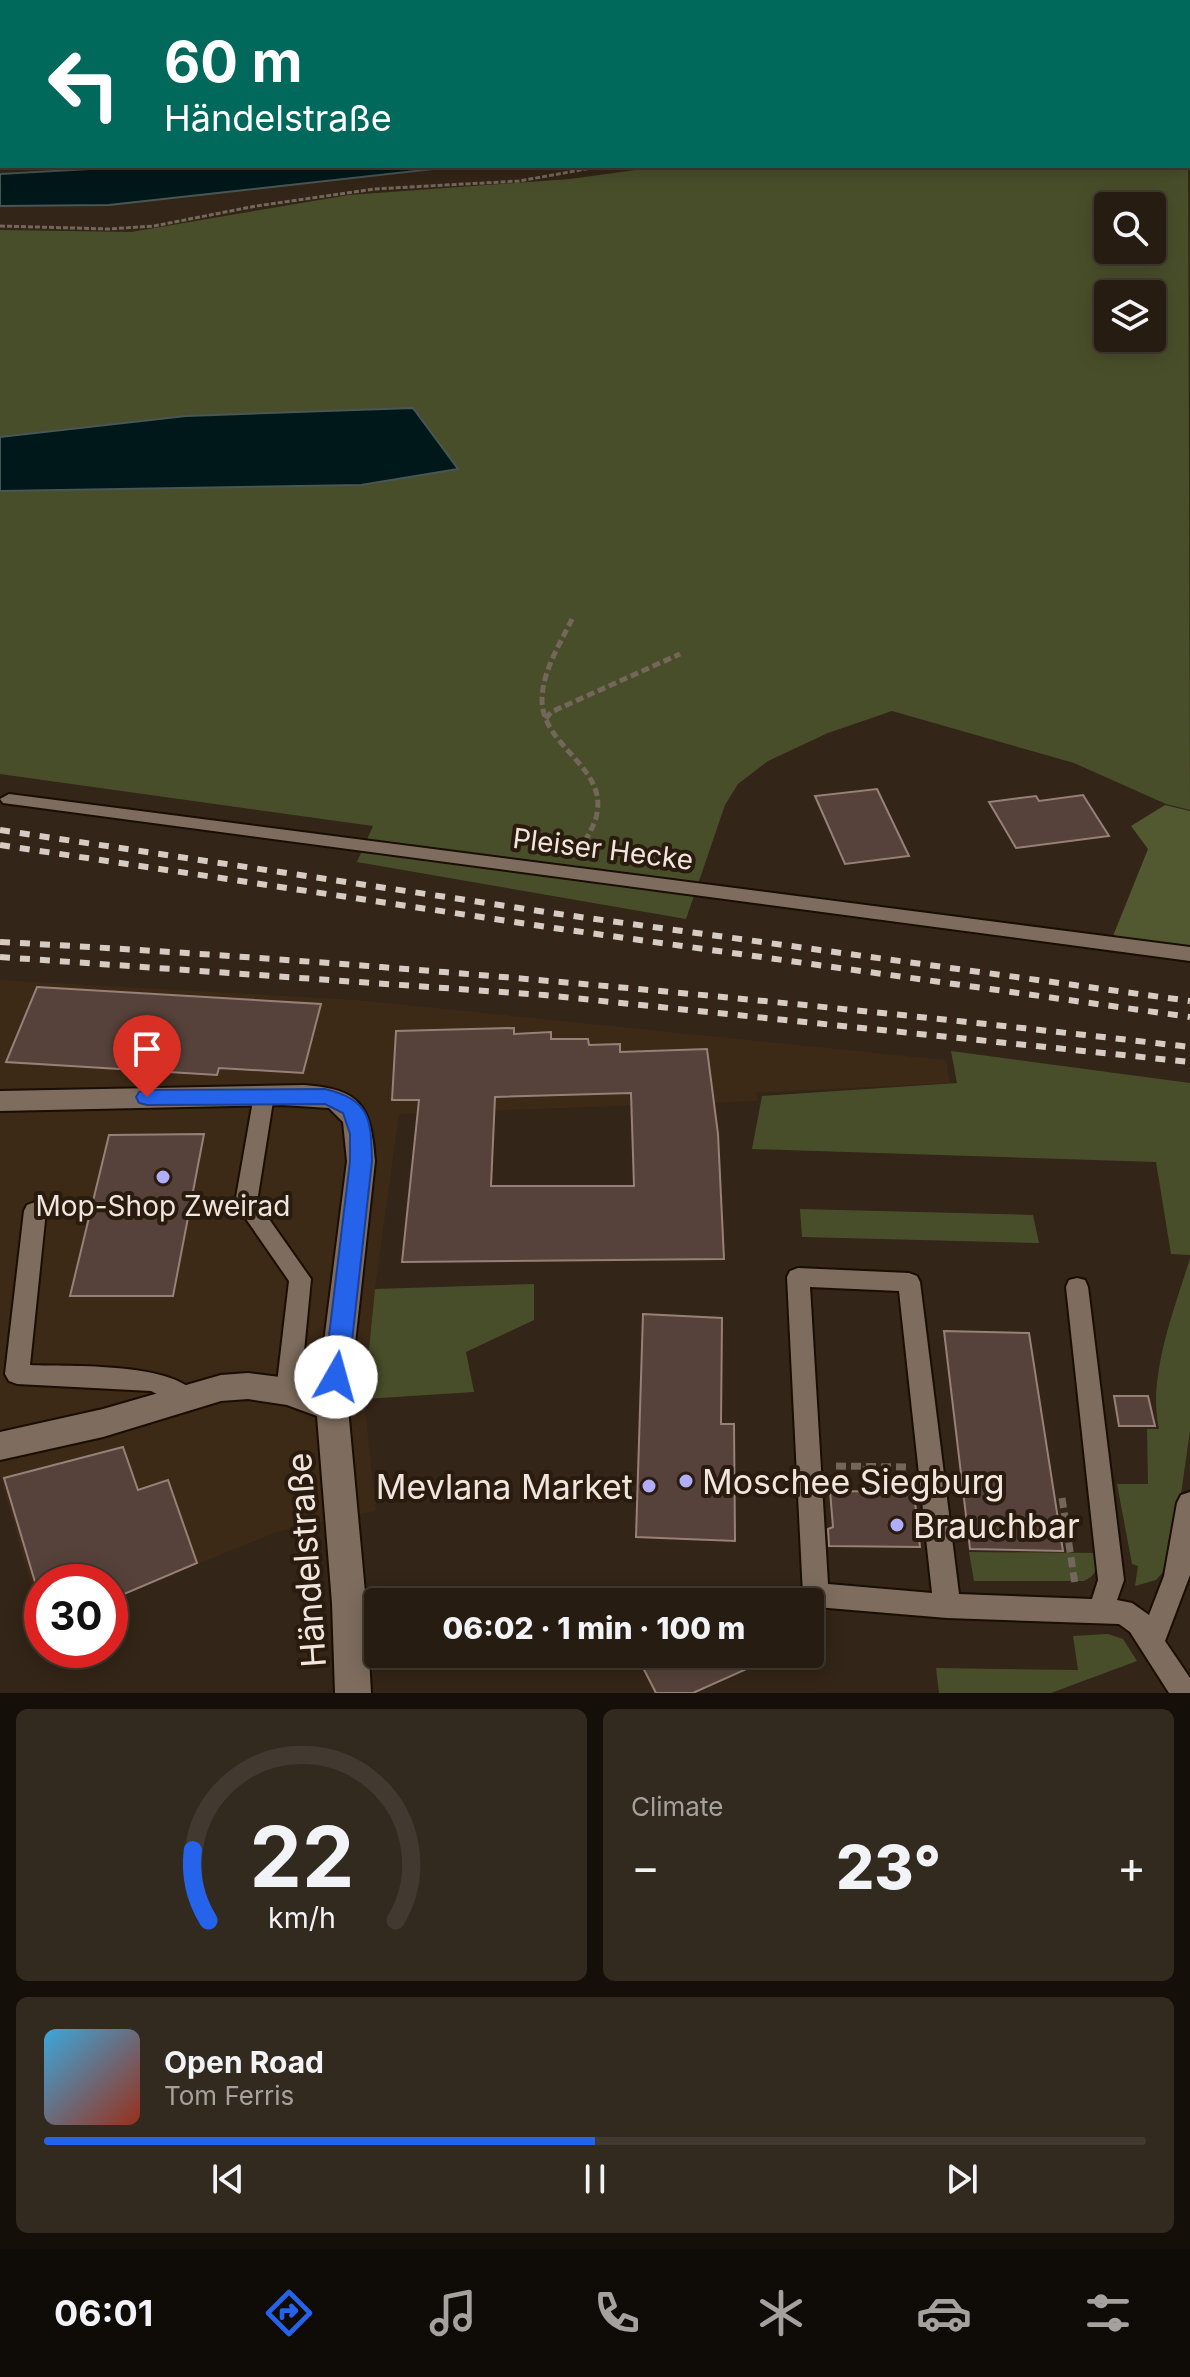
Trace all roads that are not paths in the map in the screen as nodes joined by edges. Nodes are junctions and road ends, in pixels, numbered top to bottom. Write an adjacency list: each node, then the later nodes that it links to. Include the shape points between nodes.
1 (9, 799): 2 (lane, Pleiser Hecke)
2 (1190, 954)
3 (264, 1095): 4 (street, Händelstraße); 7 (lane, via 246,1203 300,1279); 9 (street, Händelstraße, via 343,1101 358,1123 361,1161)
4 (0, 1101)
5 (35, 1211): 8 (lane, via 17,1374 154,1381)
6 (1077, 1287): 13 (lane, via 1111,1580)
7 (288, 1392): 8 (street, via 248,1386); 9 (street)
8 (187, 1399): 10 (street)
9 (332, 1408): 15 (street, Händelstraße)
10 (0, 1446)
11 (1190, 1503): 14 (lane, via 1177,1576)
12 (947, 1606): 12 (lane, via 909,1282 798,1277 816,1595); 13 (lane)
13 (1090, 1609): 14 (lane, via 1123,1612)
14 (1152, 1641): 16 (lane)
15 (353, 1693)
16 (1184, 1693)

